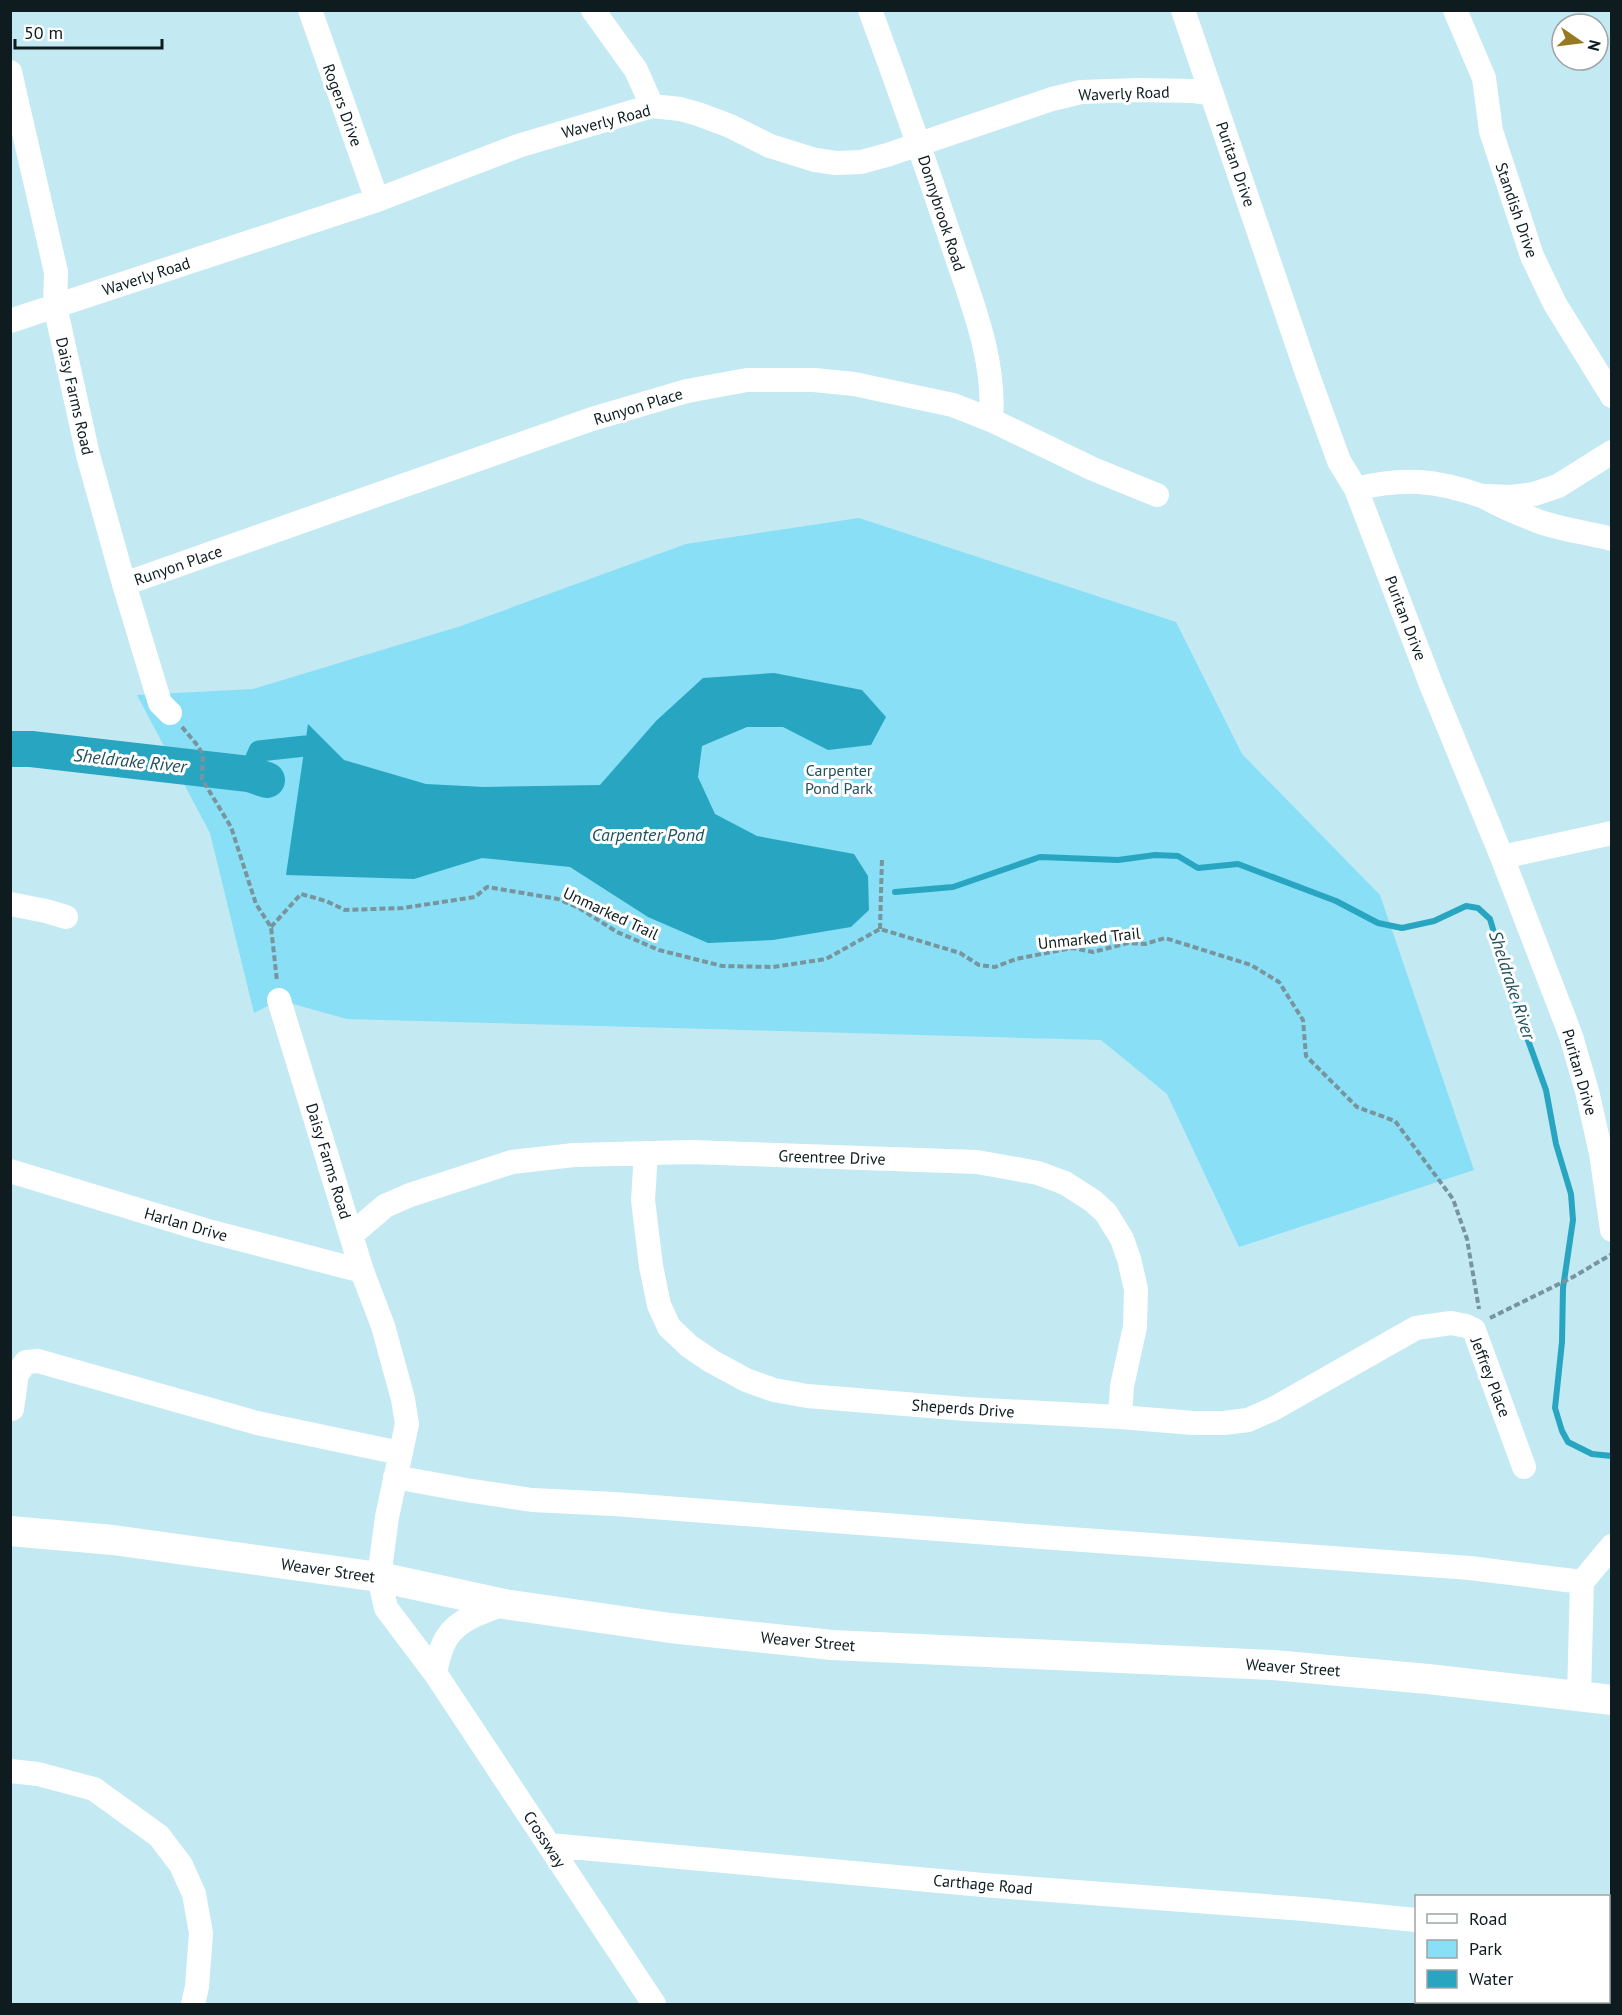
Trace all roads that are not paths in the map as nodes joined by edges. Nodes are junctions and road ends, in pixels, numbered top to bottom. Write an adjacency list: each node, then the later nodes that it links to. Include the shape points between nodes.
1 (310, 10): 10 (street, Rogers Drive)
2 (593, 10): 8 (street, via 636,70)
3 (870, 10): 9 (street, Donnybrook Road)
4 (1184, 10): 7 (street, Puritan Drive)
5 (1455, 10): 13 (street, Standish Drive, via 1484,78 1491,131 1532,256 1555,304)
6 (10, 72): 11 (street, Daisy Farms Road, via 56,272)
7 (1212, 94): 9 (street, Waverly Road, via 1081,92); 16 (street, Puritan Drive, via 1339,461)
8 (652, 106): 9 (street, Waverly Road, via 698,114 770,146 836,163 861,162); 10 (street, Waverly Road, via 518,146)
9 (919, 144): 14 (street, Donnybrook Road, via 986,345)
10 (377, 200): 11 (street, Waverly Road)
11 (55, 306): 12 (street, Waverly Road); 20 (street, Daisy Farms Road, via 88,455)
12 (10, 321)
13 (1611, 396)
14 (992, 420): 17 (street, Runyon Place); 20 (street, Runyon Place, via 953,405 854,384 814,380 747,380 687,391 592,419)
15 (1611, 452): 18 (street, via 1558,486 1534,494)
16 (1356, 489): 18 (street, via 1405,480); 23 (street, Puritan Drive)
17 (1157, 495)
18 (1483, 496): 19 (street, via 1539,521)
19 (1611, 539)
20 (124, 584): 21 (street, Daisy Farms Road, via 160,702)
21 (170, 713)
22 (1611, 833): 23 (street)
23 (1502, 857): 29 (street, Puritan Drive, via 1571,1036 1599,1144)
24 (10, 904): 25 (street)
25 (66, 917)
26 (279, 1000): 30 (street, Daisy Farms Road)
27 (646, 1153): 30 (street, Greentree Drive, via 512,1162 385,1206); 34 (street, Sheperds Drive, via 643,1200 659,1305 669,1327 711,1361 746,1380 807,1396); 34 (street, Greentree Drive, via 977,1162 1038,1173 1065,1183 1106,1213 1129,1259 1136,1290 1135,1327 1122,1386)
28 (10, 1171): 31 (street, Harlan Drive, via 208,1231)
29 (1611, 1230)
30 (351, 1235): 31 (street, Daisy Farms Road)
31 (362, 1271): 35 (street, Daisy Farms Road, via 404,1399 407,1424)
32 (1429, 1326): 34 (street, Sheperds Drive, via 1416,1328 1248,1420 1193,1423); 36 (street, Jeffrey Place, via 1451,1323 1474,1330)
33 (12, 1408): 35 (street, via 17,1374 26,1362 38,1361 257,1424)
34 (1120, 1417)
35 (400, 1453): 37 (street, Daisy Farms Road)
36 (1524, 1467)
37 (395, 1477): 40 (street, Daisy Farms Road); 41 (street, via 531,1500 1470,1568)
38 (10, 1532): 40 (main road, Weaver Street, via 112,1540)
39 (1611, 1546): 41 (street)
40 (379, 1577): 42 (main road, Weaver Street); 43 (street, Crossway, via 386,1608)
41 (1582, 1582): 44 (street)
42 (504, 1604): 43 (street, via 467,1618 455,1628 443,1644); 44 (main road, Weaver Street, via 670,1628 832,1645 1273,1665)
43 (435, 1673): 47 (street, Crossway)
44 (1579, 1696): 45 (main road, Weaver Street)
45 (1611, 1700)
46 (10, 1771): 49 (street, via 94,1789 159,1836 181,1865 194,1894 201,1933)
47 (549, 1845): 48 (street, Carthage Road); 50 (street, Crossway)
48 (1415, 1920)
49 (194, 2004)
50 (654, 2004)

